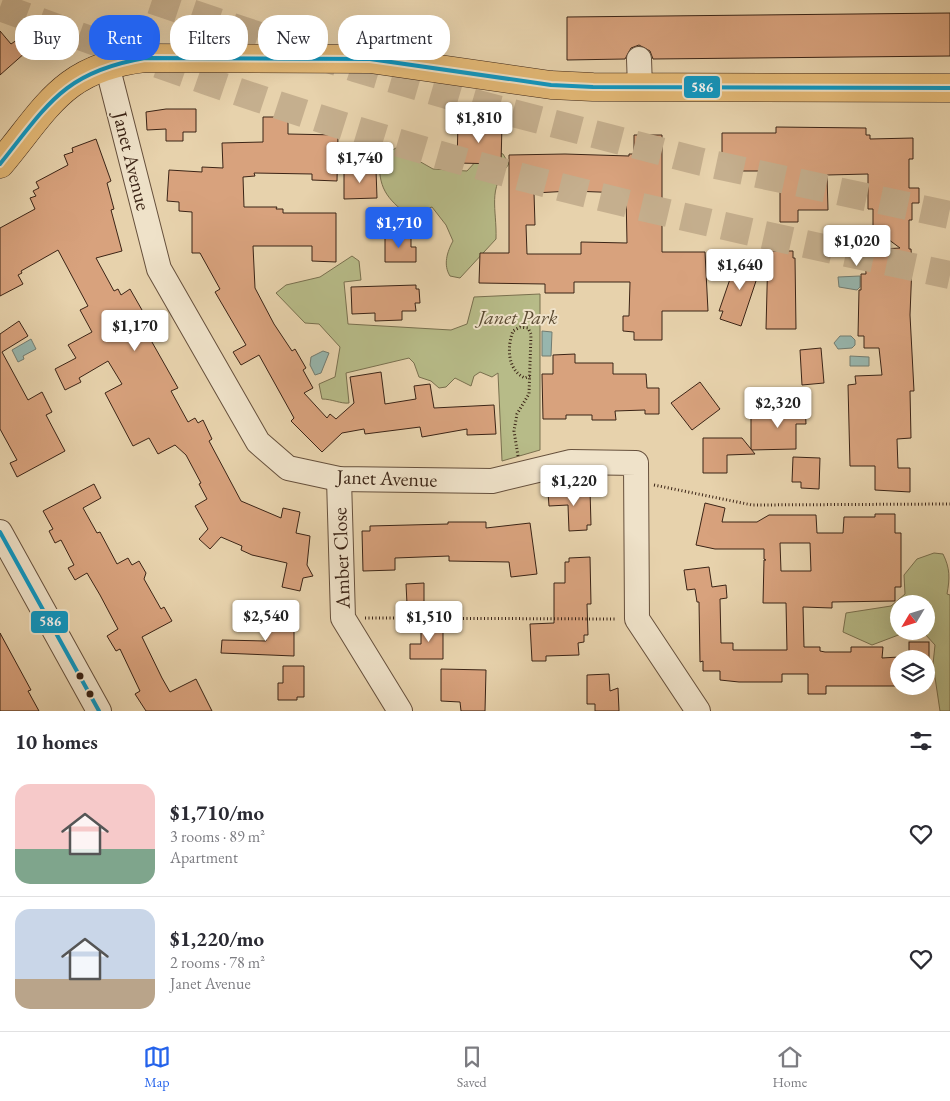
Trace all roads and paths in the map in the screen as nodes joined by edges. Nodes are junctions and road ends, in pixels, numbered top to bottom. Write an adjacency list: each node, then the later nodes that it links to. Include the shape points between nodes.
1 (639, 59): 3 (street)
2 (107, 66): 3 (main road, via 145,58 370,59 551,85); 5 (main road, via 75,81 46,104); 8 (street, Janet Avenue, via 154,251 168,284 258,442 288,468)
3 (640, 87): 4 (main road)
4 (950, 88)
5 (0, 164)
6 (530, 376): 6 (path, via 532,334 528,328 520,327 512,331 509,340 512,364 519,375); 7 (path, via 529,394 517,414 514,431)
7 (523, 474): 8 (street, Janet Avenue, via 492,481); 9 (street, Janet Avenue, via 571,462 636,463)
8 (339, 479): 12 (street, Amber Close)
9 (636, 482): 10 (path, via 752,505); 13 (street, Janet Avenue)
10 (950, 504)
11 (0, 532): 14 (street)
12 (343, 618): 13 (path); 15 (street, Amber Close)
13 (637, 619): 16 (street)
14 (99, 711)
15 (400, 711)
16 (698, 711)

